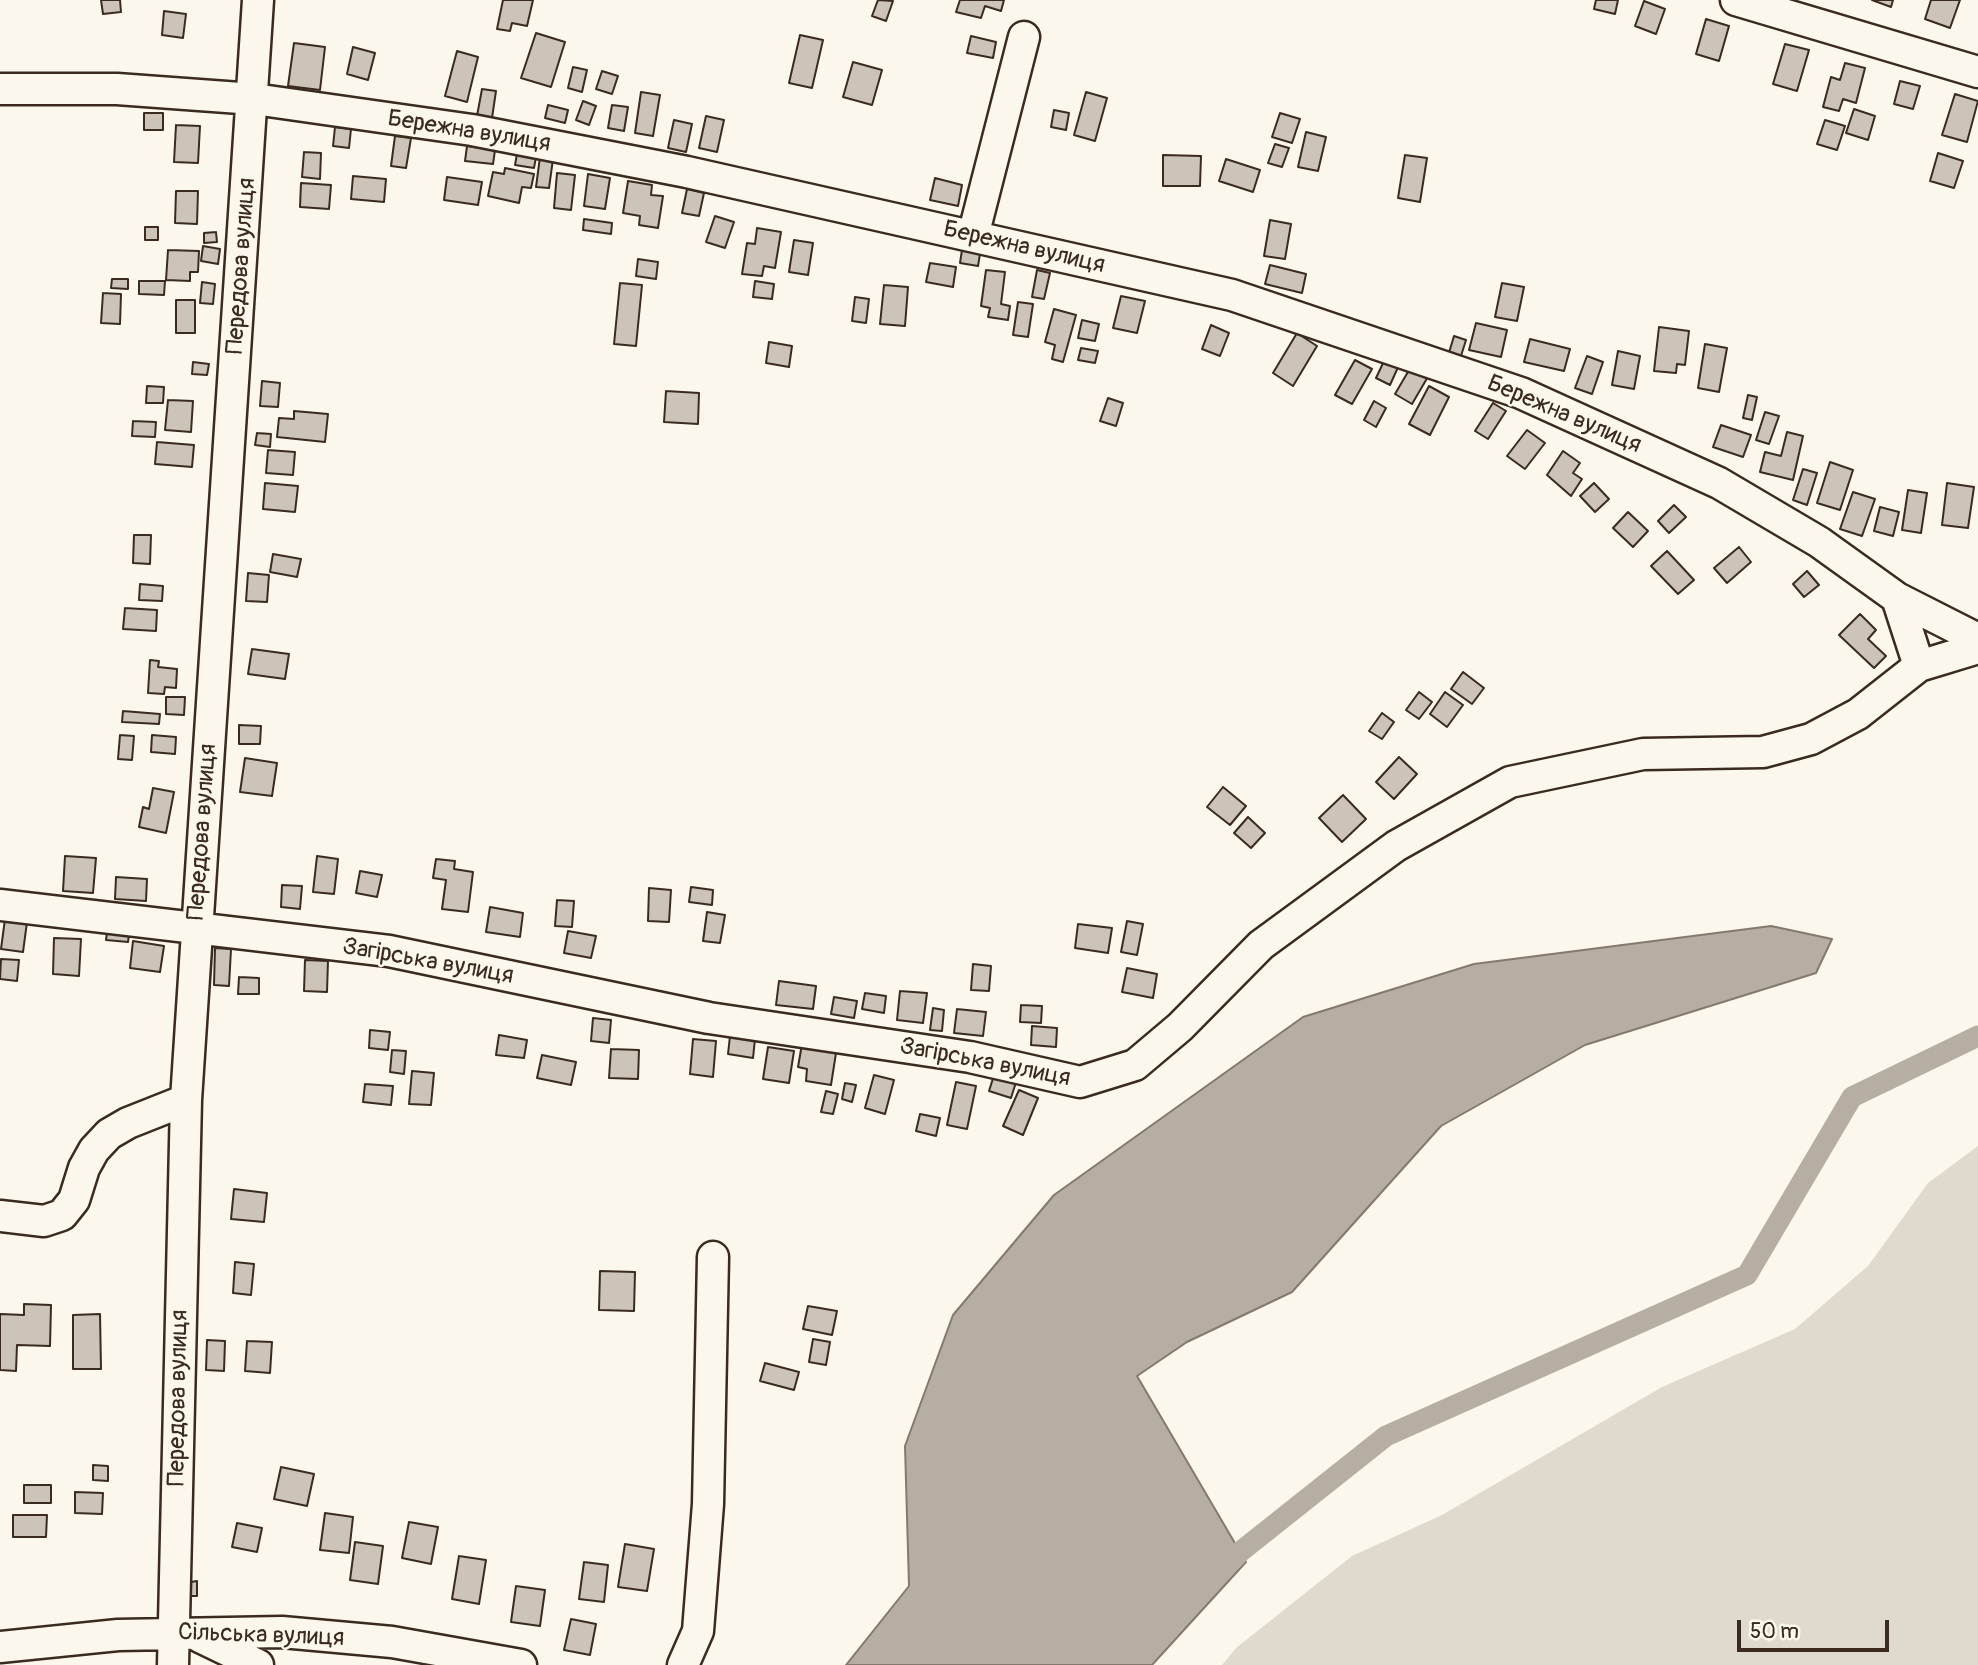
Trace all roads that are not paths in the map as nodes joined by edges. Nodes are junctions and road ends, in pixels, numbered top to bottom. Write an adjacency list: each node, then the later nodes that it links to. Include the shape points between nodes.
1 (258, 0): 6 (street, Передова вулиця)
2 (1736, 0): 4 (street)
3 (1024, 37): 7 (street)
4 (1978, 72)
5 (0, 89): 6 (street, Бережна вулиця, via 117,89)
6 (254, 99): 7 (street, Бережна вулиця, via 472,130 687,172); 13 (street, Передова вулиця)
7 (972, 236): 8 (street, Бережна вулиця, via 1231,295 1521,393 1719,483 1819,542)
8 (1898, 597): 9 (street, Бережна вулиця); 11 (street)
9 (1978, 639)
10 (1978, 648): 11 (street, Загірська вулиця)
11 (1919, 666): 13 (street, Загірська вулиця, via 1858,714 1811,739 1763,752 1643,754 1510,782 1395,846 1261,945 1181,1027 1135,1065 1080,1082 970,1057 709,1018 389,951)
12 (0, 905): 13 (street, Загірська вулиця)
13 (197, 927): 14 (street, Передова вулиця)
14 (186, 1100): 15 (street, via 109,1134 89,1159 74,1200 62,1215 44,1221); 17 (street, Передова вулиця)
15 (0, 1216)
16 (713, 1257): 22 (street, via 708,1504 698,1631)
17 (183, 1633): 18 (street, Сільська вулиця); 19 (street, Передова вулиця); 20 (street); 21 (street, Сільська вулиця, via 282,1632 391,1642)
18 (0, 1647)
19 (173, 1665)
20 (258, 1665)
21 (521, 1665)
22 (683, 1665)

